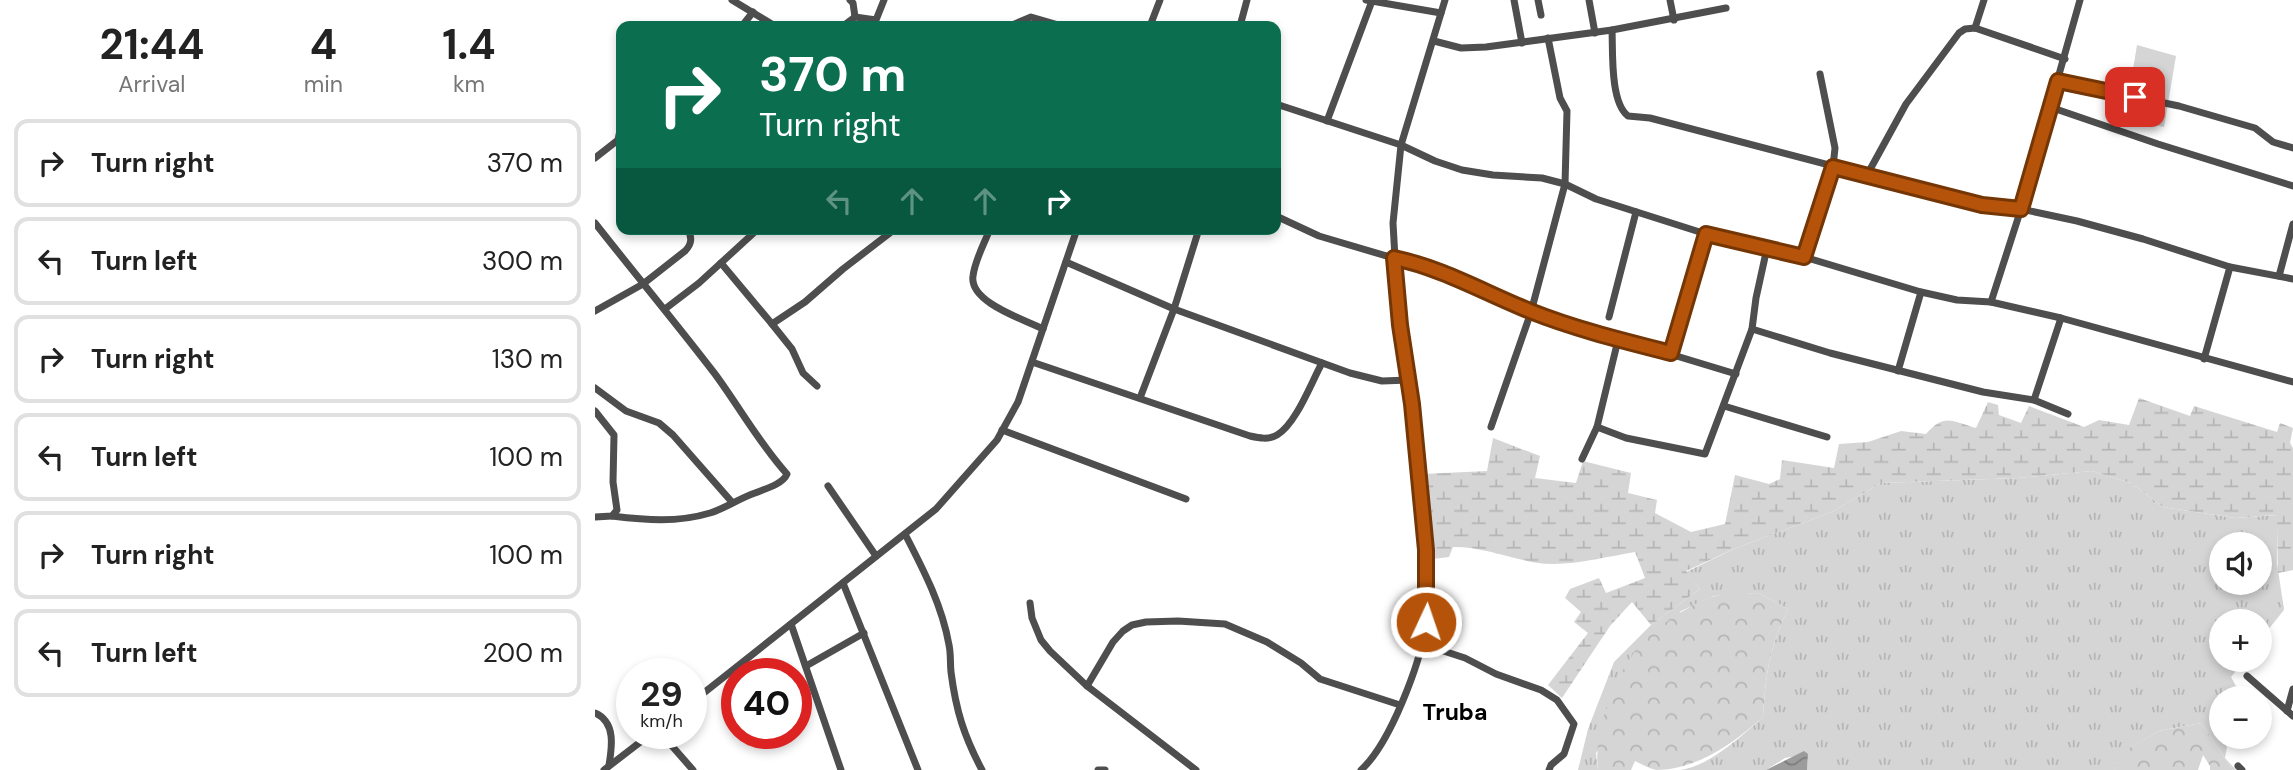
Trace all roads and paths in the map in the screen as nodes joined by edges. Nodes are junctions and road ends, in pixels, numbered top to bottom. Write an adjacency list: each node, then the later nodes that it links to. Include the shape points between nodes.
1 (731, 0): 15 (street)
2 (850, 0): 18 (street)
3 (884, 0): 18 (street, via 876,20)
4 (1160, 0): 25 (street)
5 (1247, 0): 26 (street)
6 (1444, 0): 16 (street)
7 (1514, 0): 32 (street)
8 (1538, 0): 17 (street)
9 (1589, 0): 29 (street)
10 (1670, 0): 19 (street)
11 (1984, 0): 27 (street)
12 (2080, 0): 33 (street)
13 (1369, 1): 16 (street); 38 (street)
14 (1726, 8): 19 (street)
15 (753, 12): 20 (street); 21 (street)
16 (1441, 13): 31 (street)
17 (1541, 15)
18 (855, 18): 22 (street)
19 (1674, 20): 28 (street)
20 (746, 21)
21 (767, 21)
22 (850, 21)
23 (1022, 21): 24 (street, via 1031,17)
24 (1045, 21)
25 (1152, 21)
26 (1241, 21)
27 (1975, 28): 33 (street); 44 (street, via 1959,33 1906,104)
28 (1612, 30): 29 (street); 43 (street, via 1615,85 1620,106 1628,116)
29 (1595, 33): 30 (street)
30 (1548, 38): 32 (street); 45 (street, via 1567,111)
31 (1434, 41): 32 (street, via 1461,48); 40 (street)
32 (1522, 43)
33 (2064, 59): 35 (street)
34 (1820, 74): 43 (street, via 1833,131)
35 (2058, 81): 37 (street); 41 (street, via 2179,106 2255,128 2273,142)
36 (1281, 106): 38 (street)
37 (2050, 107): 46 (street); 47 (street)
38 (1327, 121): 40 (street)
39 (616, 145): 42 (street)
40 (1401, 145): 45 (street, via 1462,170); 61 (street)
41 (2293, 148)
42 (595, 158)
43 (1833, 167): 44 (street); 60 (street)
44 (1867, 175): 47 (street, via 1982,205)
45 (1565, 184): 48 (street); 73 (street)
46 (2293, 186)
47 (2021, 209): 64 (street, via 2144,239); 69 (street)
48 (1636, 212): 52 (street); 74 (street)
49 (1281, 218): 61 (street, via 1319,236)
50 (595, 223): 67 (street)
51 (2293, 224): 65 (street)
52 (1706, 234): 59 (street); 80 (street)
53 (690, 235): 67 (street, via 690,246)
54 (752, 235): 63 (street)
55 (888, 235): 76 (street)
56 (988, 235): 77 (street, via 972,277 974,289 986,302)
57 (1075, 235): 62 (street)
58 (1197, 235): 71 (street)
59 (1767, 248): 60 (street); 78 (street)
60 (1804, 257): 68 (street)
61 (1394, 258): 73 (street, via 1444,273); 86 (street)
62 (1066, 262): 71 (street); 77 (street)
63 (722, 263): 70 (street); 76 (street)
64 (2230, 267): 65 (street); 81 (street)
65 (2279, 276): 66 (street)
66 (2293, 279)
67 (643, 284): 70 (street); 72 (street)
68 (1921, 292): 69 (street); 84 (street)
69 (1991, 302): 75 (street)
70 (665, 309): 102 (street, via 787,474 770,487)
71 (1174, 309): 83 (street); 90 (street)
72 (595, 311)
73 (1531, 312): 79 (street); 95 (street)
74 (1609, 317)
75 (2061, 318): 81 (street); 91 (street)
76 (772, 324): 88 (street, via 792,349 803,373)
77 (1043, 329): 82 (street)
78 (1752, 329): 84 (street); 85 (street)
79 (1618, 340): 80 (street); 96 (street)
80 (1671, 353): 85 (street)
81 (2204, 359): 87 (street)
82 (1032, 362): 90 (street); 97 (street)
83 (1322, 363): 86 (street, via 1382,381); 90 (street, via 1289,425 1264,439)
84 (1898, 371): 91 (street)
85 (1736, 374): 92 (street)
86 (1409, 380): 111 (street, via 1428,573)
87 (2293, 382)
88 (817, 386)
89 (595, 388): 102 (street, via 626,411 664,427)
90 (1140, 398)
91 (2033, 400): 94 (street)
92 (1724, 406): 96 (street, via 1703,455); 98 (street)
93 (595, 411): 103 (street, via 614,435 613,482 618,505)
94 (2069, 414)
95 (1491, 427)
96 (1597, 427): 99 (street)
97 (1002, 430): 101 (street); 105 (street, via 967,477)
98 (1827, 437)
99 (1582, 459)
100 (828, 486): 106 (street)
101 (1186, 499)
102 (731, 502): 103 (street, via 711,513 676,519)
103 (612, 516): 104 (street)
104 (595, 517)
105 (905, 534): 106 (street); 128 (street, via 940,611 958,714)
106 (876, 556): 107 (street)
107 (843, 583): 109 (street); 110 (street)
108 (1030, 603): 116 (street, via 1041,640)
109 (791, 624): 112 (street); 117 (street)
110 (863, 633): 113 (street); 127 (street)
111 (1422, 644): 119 (street); 133 (street, via 1465,658 1557,700 1574,724 1564,754)
112 (803, 658)
113 (812, 663)
114 (2247, 676): 121 (street)
115 (812, 684): 126 (street)
116 (1087, 686): 119 (street, via 1123,631 1146,622 1178,621 1225,625 1267,642 1320,679); 131 (street)
117 (707, 690)
118 (2293, 690): 121 (street)
119 (1400, 705): 132 (street, via 1380,748)
120 (595, 713): 124 (street, via 611,730)
121 (2290, 714)
122 (633, 749): 124 (street)
123 (676, 749): 125 (street)
124 (606, 768)
125 (693, 770)
126 (841, 770)
127 (918, 770)
128 (982, 770)
129 (1098, 770): 130 (street)
130 (1105, 770)
131 (1196, 770)
132 (1361, 770)
133 (1549, 770)

